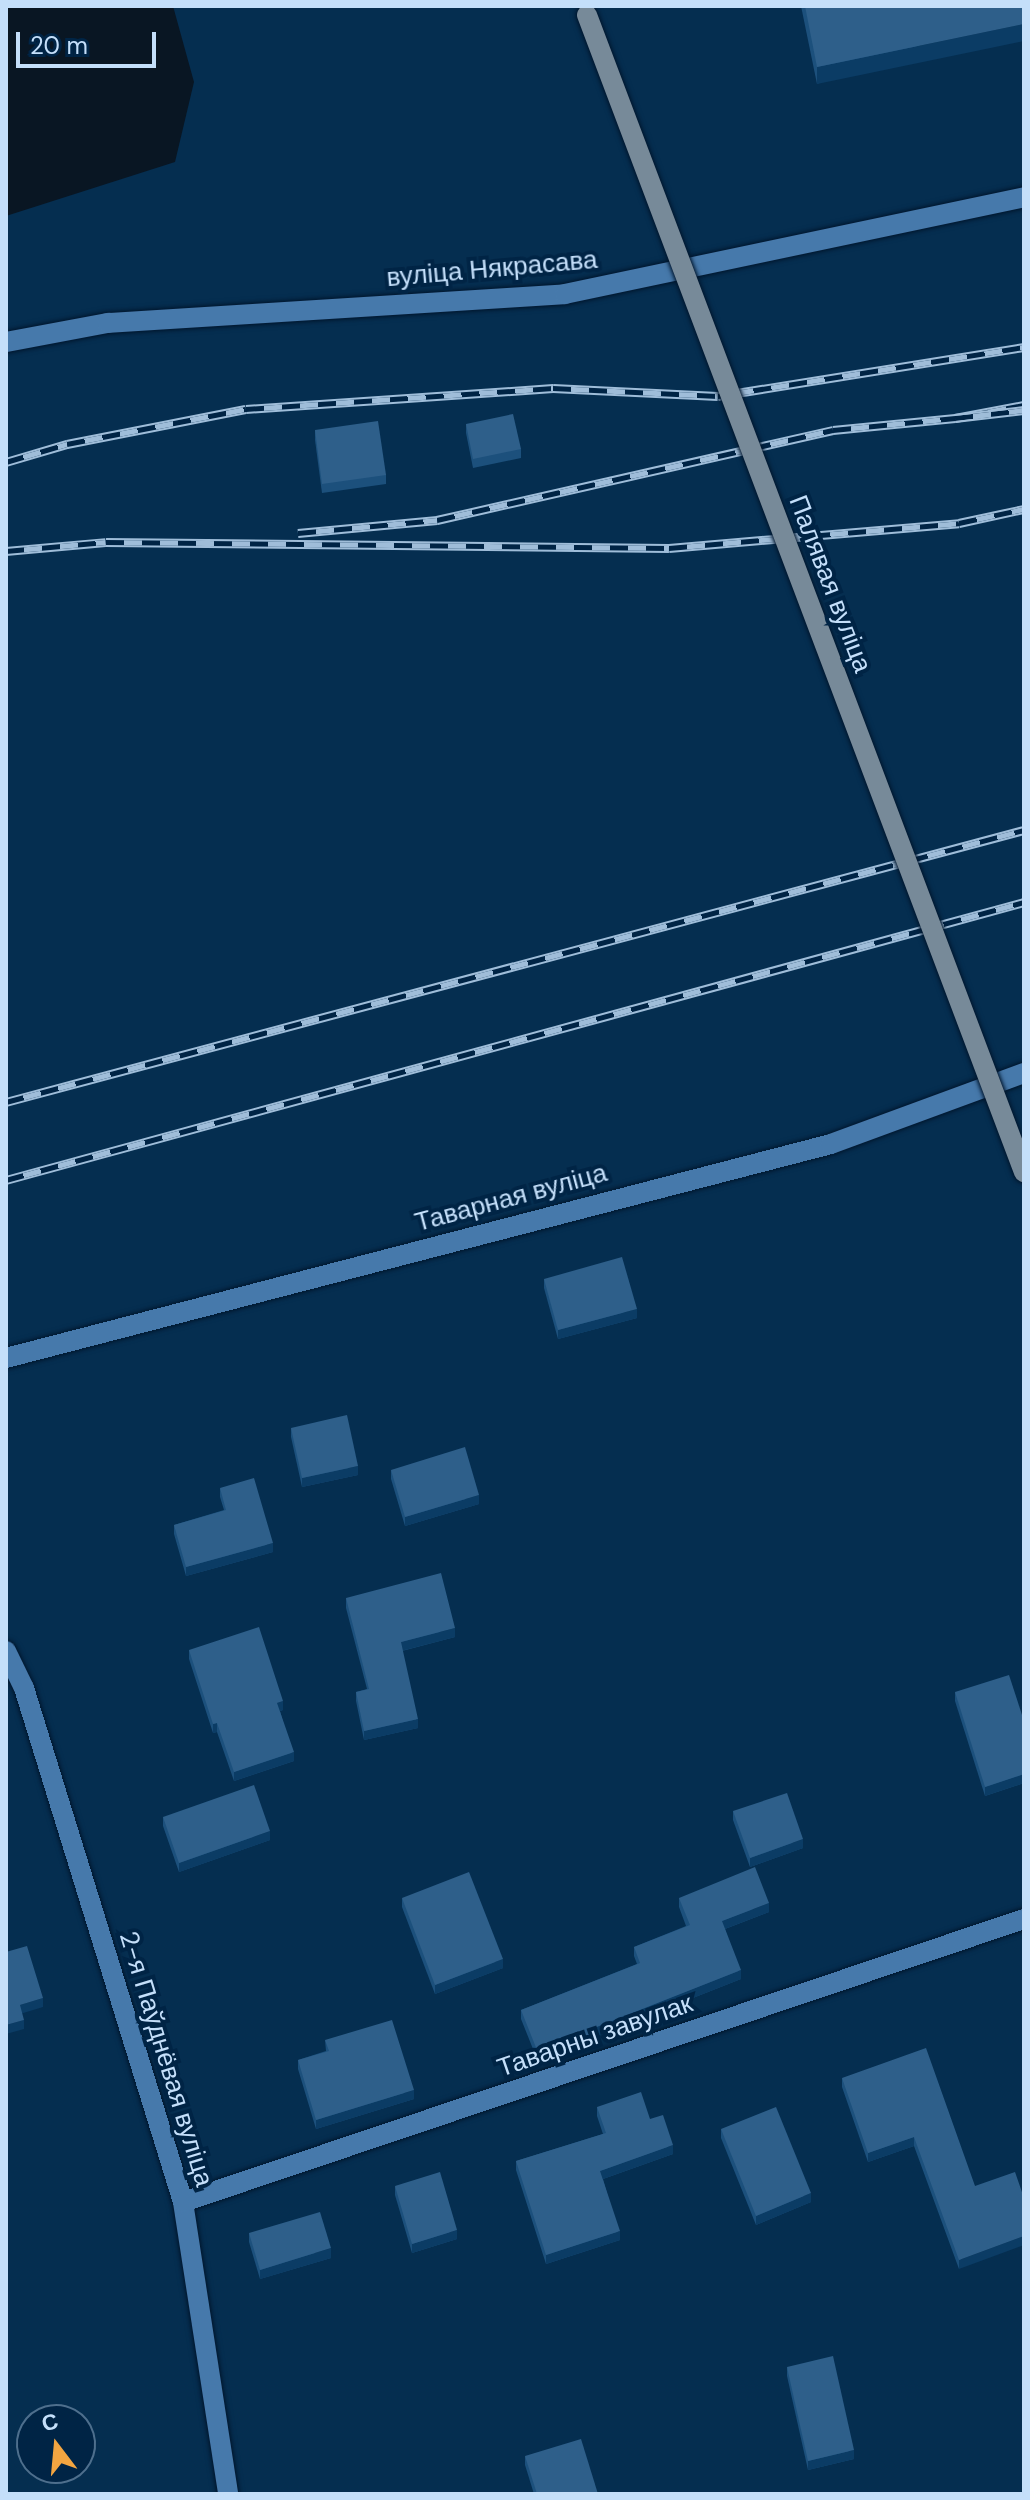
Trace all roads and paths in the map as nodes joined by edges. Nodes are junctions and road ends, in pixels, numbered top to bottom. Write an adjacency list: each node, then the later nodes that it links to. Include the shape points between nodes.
1 (587, 15): 5 (main road, Палявая вуліца, bridge)
2 (1024, 197): 3 (street, вуліца Някрасава, via 565,294 108,323)
3 (6, 342)
4 (1024, 1073): 6 (street, Таварная вуліца, via 831,1144)
5 (1024, 1172)
6 (6, 1358)
7 (6, 1651): 9 (street, 2-я Паўднёвая вуліца, via 24,1688)
8 (1024, 1919): 9 (street, Таварны завулак)
9 (183, 2202): 10 (street, 2-я Паўднёвая вуліца)
10 (228, 2494)

